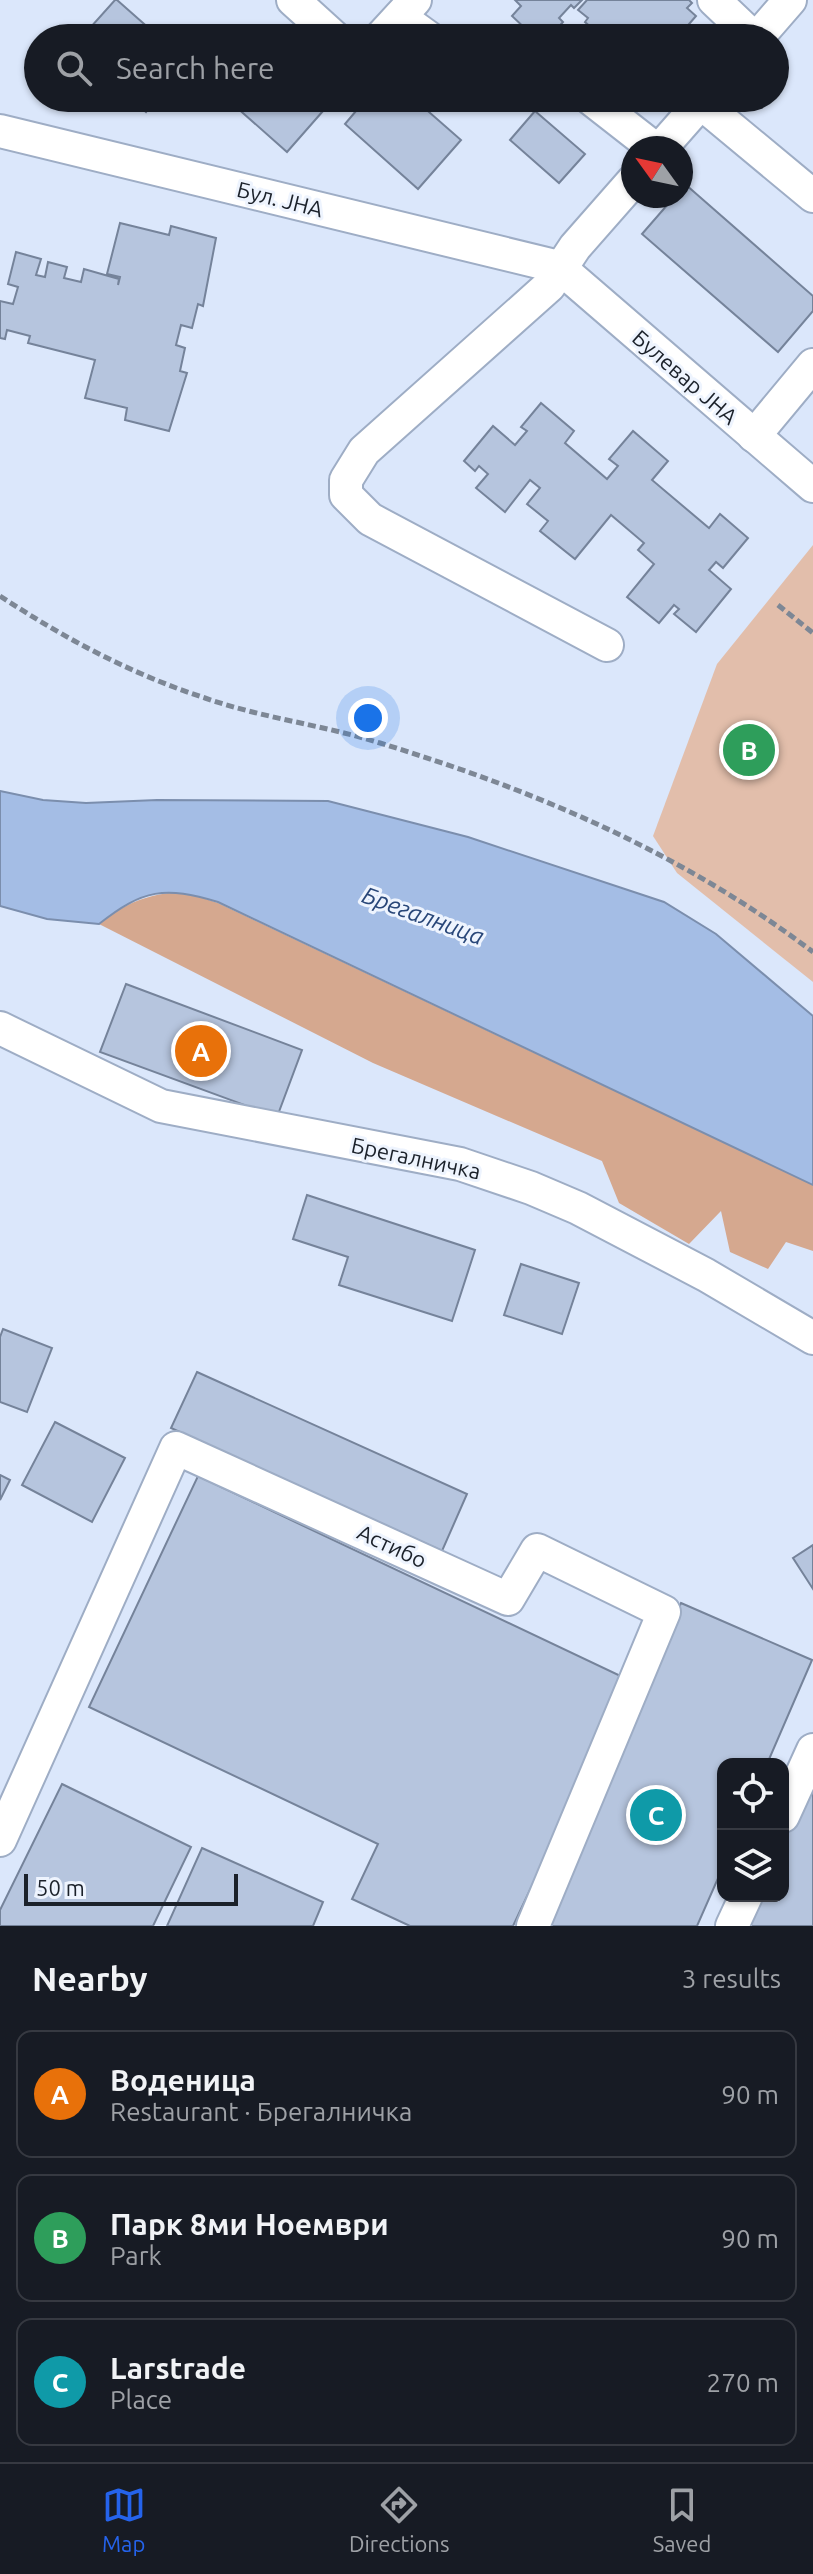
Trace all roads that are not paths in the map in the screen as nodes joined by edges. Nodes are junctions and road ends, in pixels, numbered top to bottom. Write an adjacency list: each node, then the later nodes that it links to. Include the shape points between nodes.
1 (293, 0): 4 (street)
2 (714, 0): 5 (street)
3 (790, 0): 6 (street)
4 (320, 24)
5 (741, 24)
6 (769, 24)
7 (608, 112): 11 (street)
8 (692, 112): 12 (street)
9 (717, 112): 14 (street)
10 (0, 131): 15 (street, Бул. ЈНА)
11 (639, 136)
12 (672, 136)
13 (621, 195): 15 (street)
14 (813, 196)
15 (559, 267): 17 (street, Булевар ЈНА); 19 (street, via 549,286 364,451 346,480 346,495 370,519)
16 (813, 365): 17 (street)
17 (754, 436): 18 (street, Булевар ЈНА)
18 (813, 486)
19 (607, 645)
20 (0, 1028): 21 (street, Брегалничка, via 161,1106 460,1164 531,1188 693,1268)
21 (813, 1338)
22 (813, 1750): 23 (street)
23 (789, 1803)
24 (0, 1840): 26 (street, Астибо, via 176,1448 508,1599 537,1550 664,1612)
25 (743, 1902): 27 (street)
26 (533, 1926)
27 (732, 1926)

